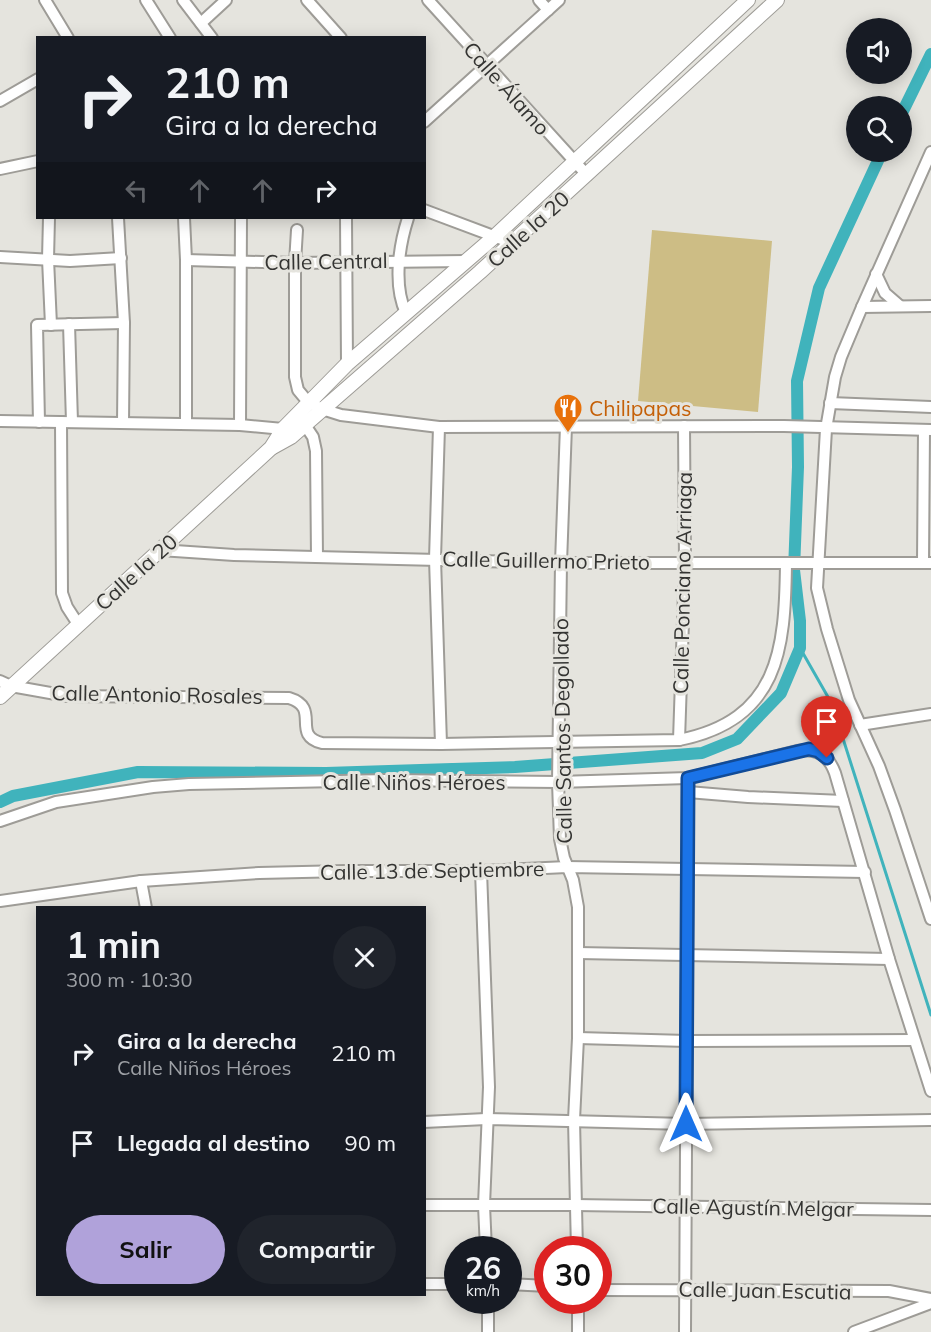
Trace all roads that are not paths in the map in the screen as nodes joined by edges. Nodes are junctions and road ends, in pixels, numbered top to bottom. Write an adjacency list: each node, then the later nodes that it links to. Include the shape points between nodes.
1 (45, 0): 13 (street)
2 (146, 0): 14 (street)
3 (183, 0): 12 (street)
4 (226, 0): 12 (street)
5 (307, 0): 16 (street)
6 (428, 0): 17 (street, Calle Álamo)
7 (539, 0): 11 (street)
8 (559, 0): 11 (street)
9 (748, 0): 23 (street, Calle la 20)
10 (777, 0): 25 (street, Calle la 20)
11 (548, 10): 17 (street)
12 (201, 23): 15 (street)
13 (67, 36)
14 (169, 36)
15 (211, 36)
16 (339, 36)
17 (486, 64): 20 (street); 23 (street, Calle Álamo)
18 (36, 80): 19 (street)
19 (0, 101)
20 (426, 120)
21 (931, 152): 45 (street)
22 (36, 161): 24 (street)
23 (574, 162): 25 (street, Calle Álamo); 34 (street, Calle la 20)
24 (0, 169)
25 (587, 175): 35 (street, Calle la 20)
26 (426, 211): 34 (street)
27 (49, 219): 38 (street)
28 (118, 219): 37 (street)
29 (184, 219): 39 (street)
30 (241, 219): 42 (street)
31 (346, 219): 43 (street)
32 (408, 219): 40 (street)
33 (297, 230): 44 (street)
34 (494, 237): 35 (street); 41 (street, Calle la 20)
35 (512, 243): 57 (street, Calle la 20)
36 (0, 257): 38 (street)
37 (120, 258): 38 (street); 50 (street)
38 (48, 259): 52 (street)
39 (186, 260): 42 (street, Calle Central); 63 (street)
40 (400, 260): 41 (street, Calle Central); 43 (street, Calle Central); 49 (street, via 401,302)
41 (466, 261): 49 (street, Calle la 20)
42 (240, 262): 44 (street, Calle Central); 64 (street)
43 (346, 262): 44 (street, Calle Central); 53 (street)
44 (295, 263): 54 (street, via 295,377 298,390)
45 (876, 274): 46 (street, via 885,292); 48 (street)
46 (900, 306): 47 (street); 48 (street)
47 (931, 306)
48 (862, 307): 55 (street, via 842,357)
49 (406, 313): 53 (street, Calle la 20)
50 (124, 323): 51 (street); 62 (street)
51 (69, 324): 52 (street); 61 (street)
52 (51, 325): 60 (street, via 37,325)
53 (347, 364): 54 (street, Calle la 20)
54 (308, 402): 57 (street); 58 (street, Calle la 20)
55 (830, 404): 56 (street); 68 (street)
56 (931, 407)
57 (322, 409): 58 (street, Calle la 20); 67 (street, via 341,415)
58 (301, 419): 70 (street, Calle la 20); 72 (street, via 316,451)
59 (0, 421): 60 (street)
60 (39, 422): 61 (street)
61 (66, 422): 62 (street); 79 (street, via 62,592)
62 (123, 423): 63 (street)
63 (186, 423): 64 (street)
64 (240, 425): 70 (street)
65 (566, 426): 66 (street); 67 (street); 75 (street, Calle Santos Degollado)
66 (684, 426): 68 (street); 74 (street, Calle Ponciano Arriaga)
67 (439, 427): 73 (street)
68 (823, 428): 69 (street); 77 (street)
69 (927, 430): 78 (street)
70 (287, 433): 71 (street, Calle la 20)
71 (160, 550): 72 (street, Calle Guillermo Prieto); 79 (street, Calle la 20)
72 (317, 557): 73 (street, Calle Guillermo Prieto)
73 (435, 559): 75 (street, Calle Guillermo Prieto); 85 (street)
74 (685, 562): 75 (street, Calle Guillermo Prieto); 76 (street, Calle Guillermo Prieto); 84 (street, Calle Ponciano Arriaga)
75 (561, 563): 86 (street, Calle Santos Degollado)
76 (787, 563): 77 (street, Calle Guillermo Prieto); 84 (street, via 782,642 777,662 759,696 715,730)
77 (816, 563): 78 (street, Calle Guillermo Prieto); 83 (street, via 817,588 827,629)
78 (927, 563)
79 (78, 624): 80 (street, Calle la 20)
80 (5, 684): 81 (street, Calle la 20); 85 (street, Calle Antonio Rosales, via 67,696 280,696 302,703 310,738 322,744)
81 (0, 697)
82 (931, 714): 83 (street)
83 (860, 725): 99 (street, via 879,766)
84 (679, 740): 86 (street)
85 (441, 744): 86 (street)
86 (560, 744): 87 (street, Calle Santos Degollado)
87 (559, 778): 88 (street, Calle Niños Héroes); 91 (street, Calle Niños Héroes, via 189,784 56,802); 92 (street, Calle Santos Degollado, via 560,839)
88 (688, 778): 89 (street); 90 (street, Calle Niños Héroes, via 809,749 827,758)
89 (688, 792): 90 (street); 93 (street)
90 (843, 801): 95 (street)
91 (0, 821)
92 (567, 867): 93 (street, Calle 13 de Septiembre); 94 (street, Calle 13 de Septiembre); 100 (street, Calle Santos Degollado, via 577,893)
93 (687, 870): 95 (street, Calle 13 de Septiembre); 101 (street)
94 (481, 871): 96 (street, Calle 13 de Septiembre, via 281,872); 107 (street, via 489,1087)
95 (865, 872): 102 (street)
96 (141, 881): 97 (street, Calle 13 de Septiembre); 98 (street)
97 (0, 901)
98 (146, 906)
99 (931, 919)
100 (578, 953): 101 (street); 103 (street, Calle Santos Degollado)
101 (687, 956): 102 (street); 105 (street)
102 (889, 959): 104 (street)
103 (578, 1038): 105 (street); 108 (street, Calle Santos Degollado)
104 (914, 1040): 105 (street); 106 (street)
105 (687, 1041): 111 (street)
106 (931, 1091)
107 (486, 1119): 108 (street); 110 (street); 113 (street)
108 (574, 1120): 111 (street); 114 (street, Calle Santos Degollado)
109 (931, 1120): 111 (street)
110 (426, 1122)
111 (686, 1124): 115 (street)
112 (426, 1205): 113 (street)
113 (484, 1205): 114 (street, Calle Agustín Melgar); 117 (street)
114 (575, 1205): 115 (street, Calle Agustín Melgar); 118 (street, Calle Santos Degollado)
115 (686, 1206): 116 (street, Calle Agustín Melgar); 121 (street)
116 (931, 1210)
117 (485, 1236)
118 (576, 1236)
119 (426, 1284): 120 (street)
120 (444, 1284)
121 (685, 1289): 122 (street, Calle Juan Escutia); 123 (street, Calle Juan Escutia, via 889,1291); 128 (street)
122 (612, 1290)
123 (931, 1301): 129 (street)
124 (488, 1314): 126 (street)
125 (578, 1314): 127 (street)
126 (488, 1332)
127 (578, 1332)
128 (685, 1332)
129 (854, 1332)

